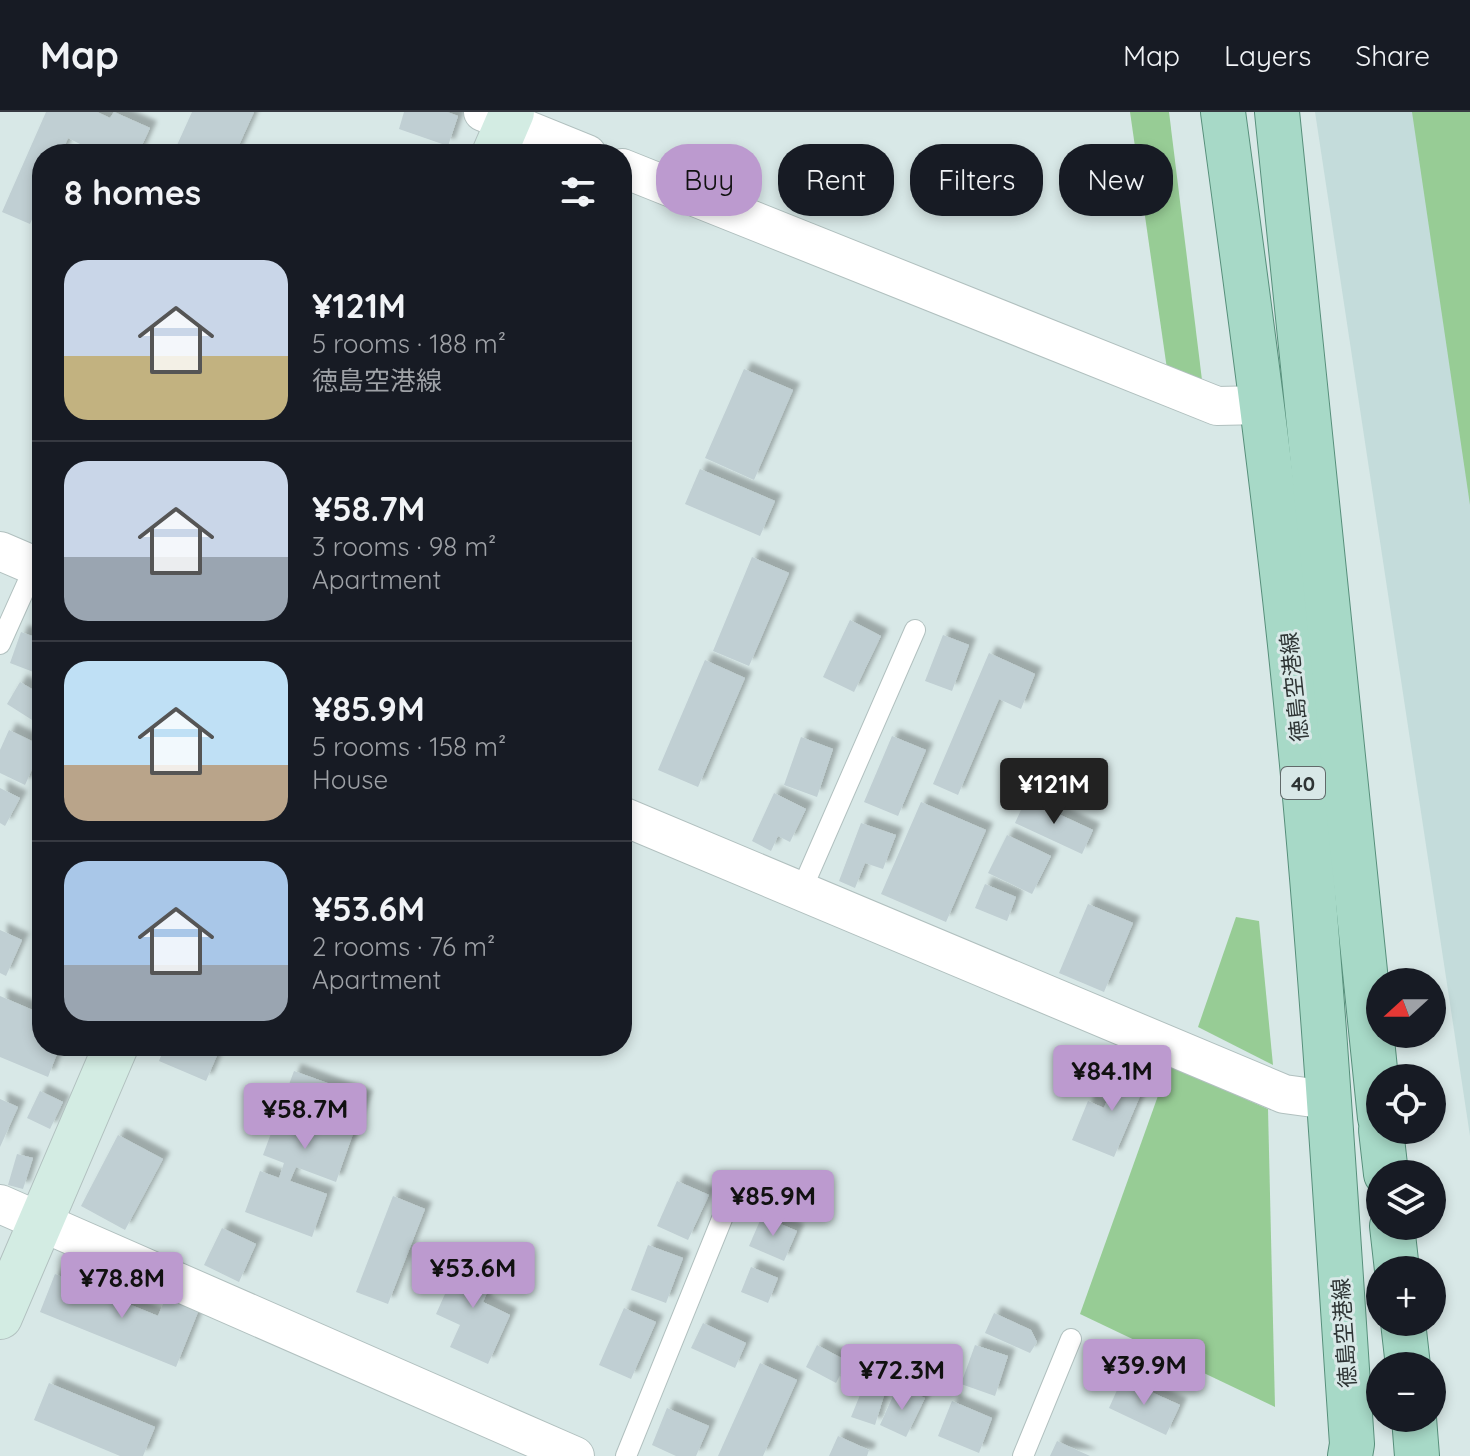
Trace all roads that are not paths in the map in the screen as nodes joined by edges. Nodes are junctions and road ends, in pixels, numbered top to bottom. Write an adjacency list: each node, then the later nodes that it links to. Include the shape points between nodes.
1 (1223, 112): 6 (main road, 徳島空港線 / 40)
2 (1277, 112): 15 (main road, 徳島空港線 / 40)
3 (499, 125): 4 (street)
4 (557, 144)
5 (632, 172): 6 (street, via 1217,406)
6 (1263, 405): 16 (main road, 徳島空港線 / 40, via 1299,732)
7 (0, 551): 8 (street)
8 (32, 564)
9 (32, 579): 11 (lane)
10 (915, 630): 13 (lane)
11 (0, 644)
12 (632, 820): 13 (street)
13 (801, 891): 16 (street, via 1284,1094)
14 (112, 1056): 19 (street)
15 (1374, 1064)
16 (1328, 1100): 26 (main road, 徳島空港線 / 40)
17 (0, 1204): 19 (street)
18 (728, 1204): 24 (lane)
19 (41, 1220): 20 (street); 23 (street)
20 (0, 1317)
21 (1071, 1339): 25 (lane)
22 (1415, 1432): 27 (main road)
23 (575, 1456)
24 (626, 1456)
25 (1023, 1456)
26 (1350, 1456)
27 (1417, 1456)

